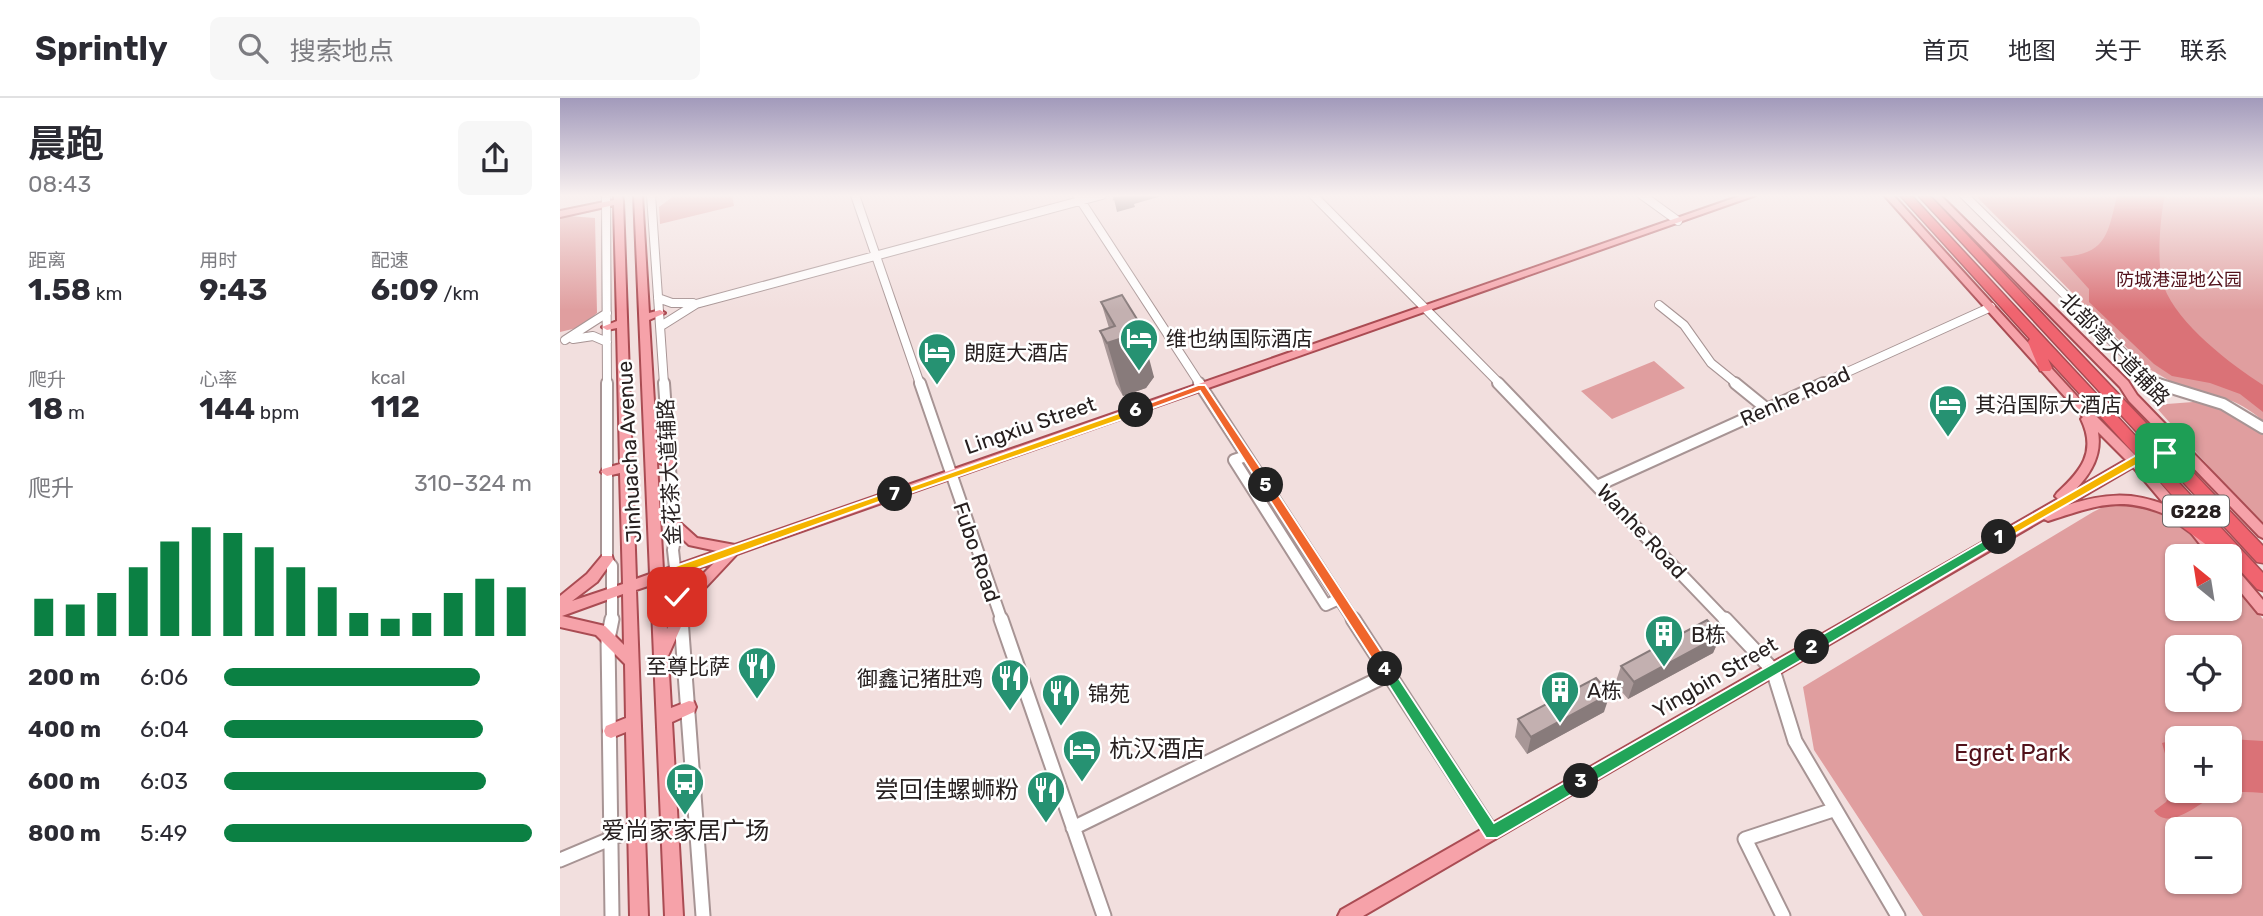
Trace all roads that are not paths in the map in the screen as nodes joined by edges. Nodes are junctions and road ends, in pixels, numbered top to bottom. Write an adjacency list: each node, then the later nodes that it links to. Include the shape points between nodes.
1 (610, 233): 23 (street)
2 (614, 233): 26 (main road, Jinhuacha Avenue)
3 (641, 233): 25 (main road, Jinhuacha Avenue)
4 (654, 233): 18 (street, 金花茶大道辅路)
5 (868, 233): 15 (street, Fubo Road)
6 (954, 233): 15 (street)
7 (1102, 233): 33 (street)
8 (1351, 233): 22 (street, Wanhe Road)
9 (1643, 233): 22 (main road, Lingxiu Street)
10 (1924, 233): 17 (main road)
11 (1939, 233): 16 (highway, G228)
12 (1958, 233): 39 (highway, G228)
13 (1973, 233): 37 (main road, 北部湾大道辅路)
14 (2003, 233): 36 (street, via 2153,382 2177,393 2213,398)
15 (876, 255): 19 (street); 44 (street, Fubo Road)
16 (1970, 266): 17 (highway); 29 (highway, G228)
17 (1955, 267): 21 (main road)
18 (658, 298): 19 (street); 24 (street, 金花茶大道辅路)
19 (696, 304): 27 (street)
20 (1659, 305): 35 (street, via 1684,325 1711,363)
21 (1991, 307): 32 (main road); 35 (street, Renhe Road)
22 (1426, 309): 33 (main road, Lingxiu Street); 45 (street, Wanhe Road)
23 (607, 313): 28 (street); 30 (street)
24 (660, 313): 25 (main road); 27 (street, 金花茶大道辅路)
25 (644, 318): 38 (main road, Jinhuacha Avenue)
26 (622, 323): 28 (main road); 42 (main road, Jinhuacha Avenue)
27 (661, 326): 41 (street, 金花茶大道辅路)
28 (607, 327): 31 (street)
29 (2032, 333): 32 (highway); 40 (highway, G228)
30 (563, 340): 31 (street, via 593,336)
31 (607, 342): 43 (street)
32 (2045, 368): 34 (main road)
33 (1202, 387): 44 (main road, Lingxiu Street); 71 (street)
34 (2080, 407): 40 (main road); 46 (main road, via 2095,438 2090,463 2080,479)
35 (1768, 409): 45 (street, Renhe Road)
36 (2263, 428)
37 (2184, 450): 39 (main road, Yingbin Street); 50 (main road, 北部湾大道辅路)
38 (650, 453): 41 (main road); 57 (main road, Jinhuacha Avenue)
39 (2165, 453): 40 (main road, Yingbin Street); 53 (highway, G228)
40 (2139, 458): 46 (main road, Yingbin Street); 47 (main road); 55 (highway, G228)
41 (669, 463): 48 (street, 金花茶大道辅路)
42 (626, 467): 43 (main road); 60 (main road, Jinhuacha Avenue)
43 (607, 472): 54 (street)
44 (950, 475): 52 (main road, Lingxiu Street); 78 (street, Fubo Road)
45 (1599, 485): 70 (street, Wanhe Road)
46 (2046, 510): 49 (main road, Yingbin Street)
47 (2184, 520): 49 (main road, via 2146,500 2126,497 2104,498); 51 (main road); 55 (highway)
48 (673, 523): 52 (main road, via 693,542); 56 (street, 金花茶大道辅路)
49 (2021, 524): 70 (main road, Yingbin Street)
50 (2263, 533)
51 (2206, 544)
52 (737, 549): 56 (main road, Lingxiu Street); 65 (main road, via 695,587)
53 (2263, 556)
54 (607, 560): 61 (street, via 612,566); 62 (main road, via 593,578)
55 (2247, 567): 58 (highway, G228)
56 (674, 571): 57 (main road, Lingxiu Street); 65 (street, 金花茶大道辅路)
57 (657, 577): 60 (main road, Lingxiu Street); 68 (main road, Jinhuacha Avenue)
58 (2263, 584)
59 (2242, 585): 63 (main road)
60 (629, 587): 61 (main road, Lingxiu Street); 69 (main road, Jinhuacha Avenue)
61 (612, 593): 64 (main road, Lingxiu Street); 67 (street)
62 (560, 603)
63 (2263, 609)
64 (560, 611)
65 (679, 615): 68 (main road); 72 (street, 金花茶大道辅路)
66 (560, 621): 67 (main road, via 593,626)
67 (608, 639): 69 (main road); 75 (street)
68 (661, 658): 73 (main road, Jinhuacha Avenue)
69 (632, 662): 74 (main road, Jinhuacha Avenue)
70 (1773, 670): 76 (street, Wanhe Road, via 1795,741); 79 (main road, Yingbin Street)
71 (1389, 674): 78 (street); 79 (street)
72 (689, 708): 73 (main road); 85 (street, 金花茶大道辅路)
73 (664, 718): 84 (main road, Jinhuacha Avenue)
74 (634, 722): 75 (main road); 77 (main road, Jinhuacha Avenue)
75 (611, 731): 80 (street)
76 (1833, 810): 88 (street, via 1745,839); 89 (street, Wanhe Road)
77 (636, 828): 80 (street); 83 (main road, Jinhuacha Avenue)
78 (1073, 828): 86 (street, Fubo Road)
79 (1492, 833): 87 (main road, Yingbin Street)
80 (611, 839): 81 (street); 82 (street)
81 (560, 860)
82 (612, 916)
83 (639, 916)
84 (674, 916)
85 (703, 916)
86 (1104, 916)
87 (1348, 916)
88 (1783, 916)
89 (1898, 916)

